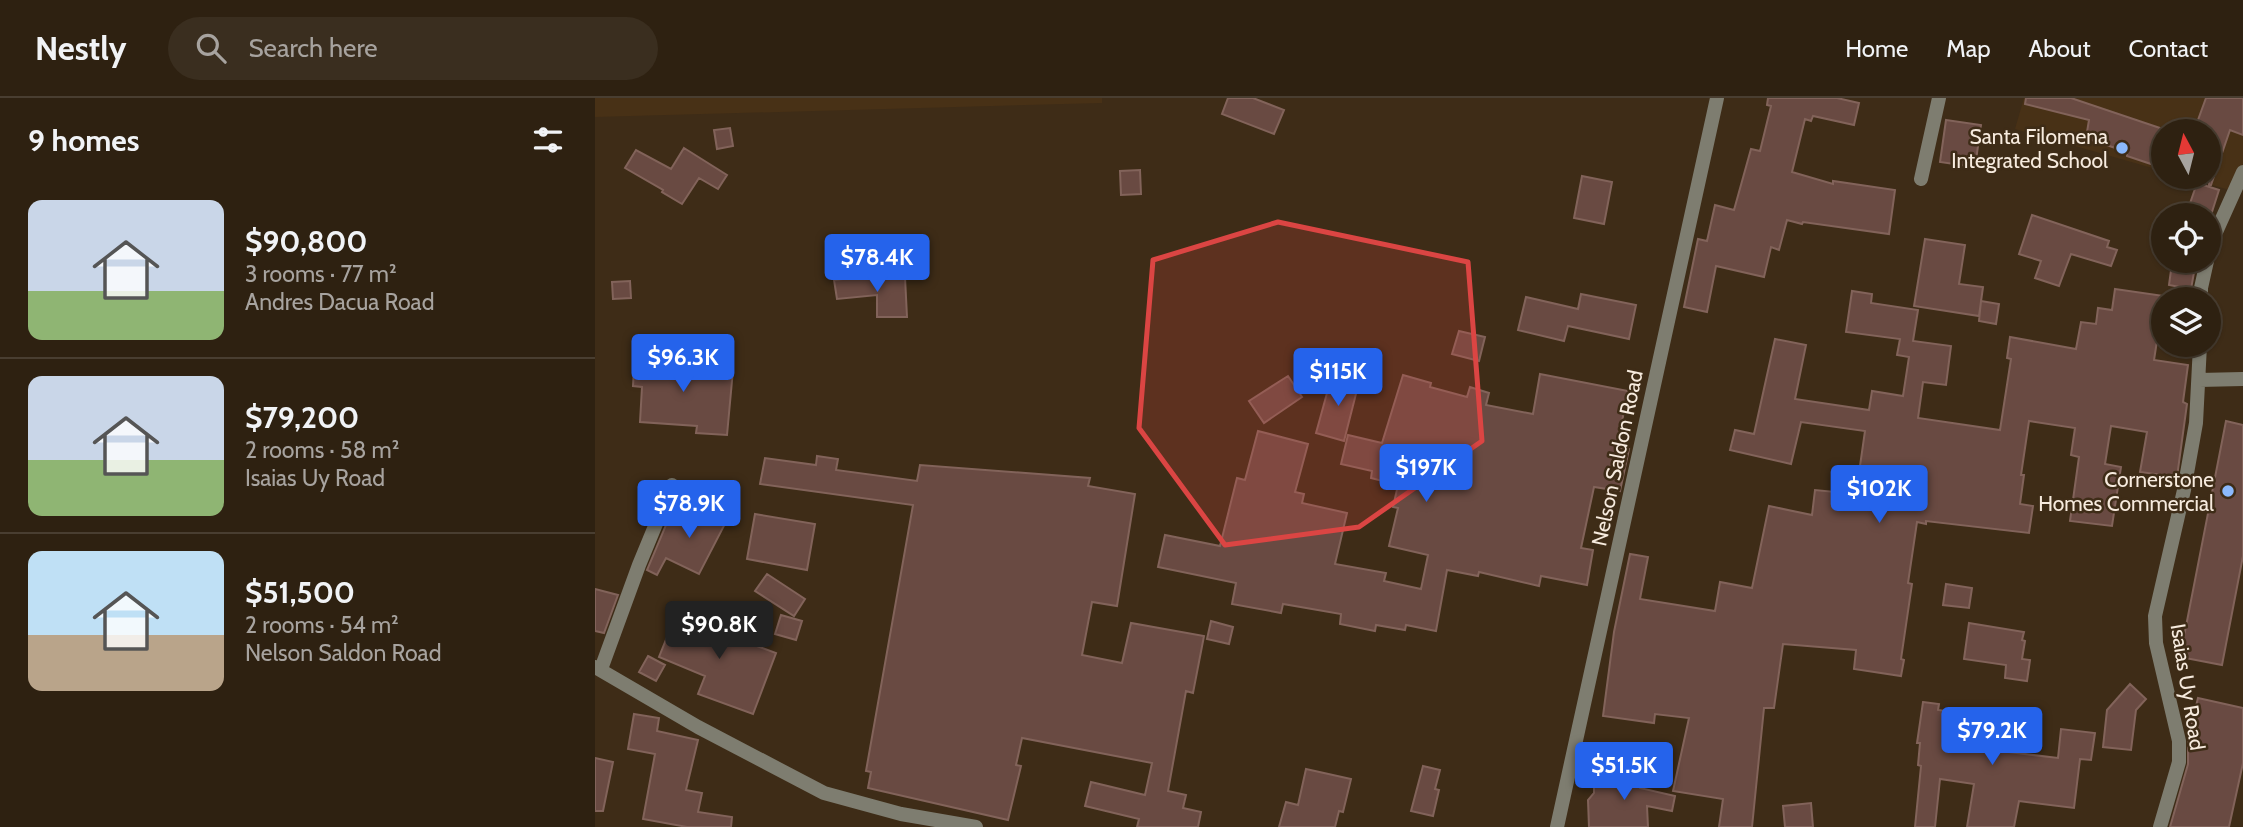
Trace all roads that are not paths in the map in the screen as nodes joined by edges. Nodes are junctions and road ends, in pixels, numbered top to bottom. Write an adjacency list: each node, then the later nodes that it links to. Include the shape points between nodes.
1 (1717, 98): 12 (street, Nelson Saldon Road)
2 (1939, 98): 4 (street)
3 (2243, 172): 5 (street)
4 (1921, 179)
5 (2221, 221)
6 (2200, 357): 8 (street, Isaias Uy Road)
7 (2243, 379): 8 (street)
8 (2199, 380): 13 (street, Isaias Uy Road, via 2184,490 2155,616 2156,643 2179,741 2179,762)
9 (672, 485): 10 (street)
10 (598, 668): 11 (street, via 824,793 901,814)
11 (976, 827)
12 (1557, 827)
13 (2160, 827)

